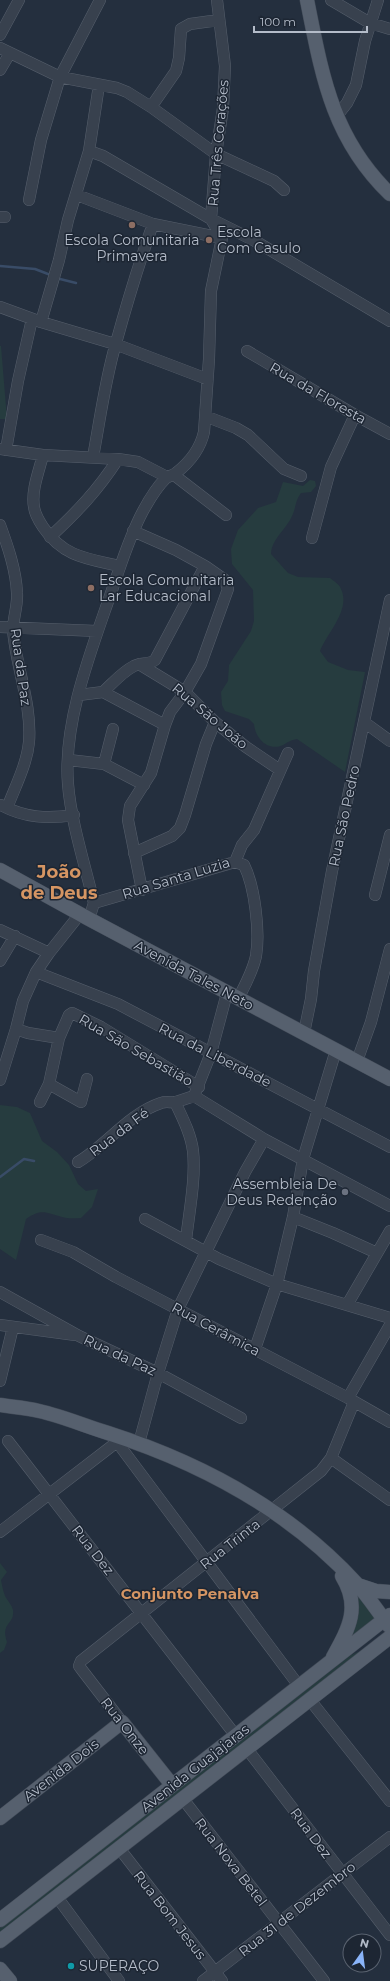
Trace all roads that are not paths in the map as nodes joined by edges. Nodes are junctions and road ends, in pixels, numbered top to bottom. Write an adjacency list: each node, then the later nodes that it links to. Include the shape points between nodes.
1 (19, 0): 10 (street)
2 (100, 0): 13 (street)
3 (217, 0): 7 (street, Rua Três Corações)
4 (306, 0): 16 (main road, via 326,87)
5 (331, 0): 8 (street)
6 (378, 0): 8 (street)
7 (218, 20): 15 (street, via 190,24 181,29 176,71); 18 (street, Rua Três Corações, via 225,66 223,108)
8 (370, 23): 9 (street); 16 (street, via 356,85 347,104)
9 (390, 29)
10 (0, 36)
11 (5, 50): 12 (street); 13 (street)
12 (0, 70)
13 (60, 78): 14 (street); 22 (street, via 41,140)
14 (99, 85): 15 (street, via 127,92); 17 (street)
15 (151, 107): 18 (street)
16 (336, 117): 20 (main road, via 366,167)
17 (89, 151): 21 (street); 23 (street, via 103,156)
18 (216, 154): 19 (street, via 274,181); 23 (street, Rua Três Corações)
19 (284, 190)
20 (390, 194)
21 (77, 195): 24 (street); 27 (street, via 68,220 59,260)
22 (29, 200)
23 (211, 219): 25 (street, Rua Três Corações); 28 (street, via 255,241)
24 (153, 224): 25 (street); 29 (street, via 130,290)
25 (222, 238): 31 (street, via 211,291)
26 (0, 308): 27 (street)
27 (36, 321): 29 (street); 35 (street, via 18,381)
28 (390, 321)
29 (115, 344): 31 (street); 37 (street)
30 (247, 351): 33 (street, Rua da Floresta)
31 (207, 379): 32 (street)
32 (205, 416): 39 (street, via 202,443 190,462); 40 (street, via 248,435 284,470)
33 (355, 416): 34 (street, Rua da Floresta); 45 (street, via 331,467)
34 (390, 434)
35 (3, 450): 36 (street)
36 (43, 455): 37 (street); 44 (street, via 34,507 37,517)
37 (93, 458): 38 (street)
38 (118, 459): 39 (street, via 138,462); 44 (street, via 85,504)
39 (170, 476): 41 (street); 43 (street, via 154,494)
40 (301, 476)
41 (226, 515)
42 (0, 525): 50 (street, Rua da Paz, via 11,556 17,593)
43 (133, 531): 46 (street); 47 (street)
44 (50, 537): 46 (street, via 65,551)
45 (312, 538)
46 (120, 566): 51 (street)
47 (206, 566): 52 (street, via 155,660); 54 (street, via 225,580 228,589 201,664)
48 (390, 600): 57 (street, Rua São Pedro)
49 (0, 627): 50 (street)
50 (13, 629): 51 (street); 66 (street, Rua da Paz, via 29,733 24,762)
51 (97, 631): 55 (street)
52 (139, 664): 53 (street, via 125,672); 54 (street, Rua São João)
53 (103, 692): 55 (street); 58 (street)
54 (185, 692): 56 (street, Rua São João); 58 (street)
55 (79, 695): 62 (street)
56 (215, 722): 64 (street, Rua São João); 69 (street, via 180,828 172,836)
57 (364, 722): 60 (street); 84 (street, Rua São Pedro, via 332,871)
58 (165, 725): 65 (street, via 155,760)
59 (113, 729): 63 (street)
60 (390, 741)
61 (288, 753): 64 (street, Rua Santa Luzia)
62 (69, 760): 63 (street); 67 (street, via 68,783)
63 (104, 764): 65 (street)
64 (280, 770): 70 (street, Rua Santa Luzia, via 254,830 242,845)
65 (144, 785): 69 (street, via 128,813)
66 (3, 807): 67 (street, via 31,816 51,818)
67 (74, 815): 74 (street)
68 (390, 835): 73 (street)
69 (134, 853): 72 (street)
70 (235, 862): 72 (street, Rua Santa Luzia); 82 (street, via 244,865 251,885 256,913 257,946 252,968)
71 (0, 870): 75 (main road, Avenida Tales Neto)
72 (142, 890): 74 (street, Rua Santa Luzia)
73 (375, 895)
74 (94, 903): 75 (street)
75 (84, 917): 79 (street); 82 (main road, Avenida Tales Neto)
76 (0, 930): 77 (street)
77 (15, 936): 79 (street); 80 (street)
78 (390, 949): 88 (street, via 373,1015)
79 (49, 953): 81 (street)
80 (0, 961)
81 (36, 972): 83 (street, via 23,1000); 87 (street, Rua da Liberdade, via 118,1004)
82 (233, 996): 84 (main road, Avenida Tales Neto); 87 (street)
83 (16, 1029): 85 (street); 91 (street)
84 (304, 1033): 86 (main road, Avenida Tales Neto)
85 (59, 1038): 92 (street); 93 (street, Rua São Sebastião, via 72,1013 101,1027)
86 (336, 1050): 88 (main road, Avenida Tales Neto); 96 (street)
87 (211, 1054): 93 (street); 96 (street, Rua da Liberdade)
88 (357, 1061): 90 (main road, Avenida Tales Neto)
89 (87, 1079): 92 (street, via 82,1100 78,1101)
90 (390, 1079)
91 (0, 1080)
92 (49, 1084): 94 (street)
93 (196, 1092): 95 (street, Rua da Fé); 97 (street, Rua São Sebastião)
94 (40, 1102)
95 (175, 1102): 100 (street, Rua da Fé, via 161,1103 133,1118 93,1153); 106 (street, via 186,1126 193,1151)
96 (319, 1108): 98 (street, Rua da Liberdade); 99 (street)
97 (264, 1139): 99 (street, Rua São Sebastião); 107 (street, via 238,1184)
98 (390, 1147)
99 (303, 1159): 101 (street, Rua São Sebastião); 102 (street)
100 (78, 1162)
101 (390, 1206)
102 (293, 1217): 108 (street); 109 (street)
103 (145, 1219): 106 (street)
104 (390, 1231): 108 (street)
105 (41, 1240): 112 (street, Rua Cerâmica, via 73,1252)
106 (186, 1240): 107 (street)
107 (207, 1253): 109 (street); 112 (street)
108 (377, 1254): 111 (street)
109 (277, 1284): 111 (street); 118 (street)
110 (0, 1292): 117 (street, Rua da Paz)
111 (347, 1305): 113 (street)
112 (178, 1309): 118 (street, Rua Cerâmica); 119 (street)
113 (390, 1318)
114 (0, 1325): 115 (street)
115 (13, 1327): 117 (street); 120 (street)
116 (388, 1332): 121 (street, Rua Trinta)
117 (79, 1336): 119 (street, Rua da Paz)
118 (255, 1349): 121 (street, Rua Cerâmica)
119 (158, 1372): 123 (street, Rua da Paz); 127 (street)
120 (0, 1381)
121 (351, 1400): 124 (street, Rua Cerâmica); 128 (street, Rua Trinta)
122 (0, 1405): 125 (main road, via 48,1414)
123 (240, 1418)
124 (390, 1422)
125 (118, 1439): 127 (main road); 129 (street); 134 (street)
126 (8, 1441): 129 (street, Rua Dez)
127 (139, 1443): 131 (main road, via 203,1470)
128 (331, 1458): 130 (street); 131 (street, Rua Trinta, via 321,1471)
129 (50, 1494): 132 (street); 137 (street, Rua Dez)
130 (390, 1500)
131 (272, 1511): 133 (main road); 134 (street, Rua Trinta)
132 (0, 1532)
133 (328, 1556): 135 (main road); 141 (main road, via 347,1583 353,1609 348,1627)
134 (206, 1562): 137 (street, Rua Trinta); 143 (street)
135 (357, 1584): 136 (main road, via 376,1591); 138 (main road)
136 (390, 1592)
137 (141, 1613): 142 (street, Rua Trinta, via 81,1661); 146 (street, Rua Dez)
138 (388, 1621): 139 (main road, Avenida Guajajaras)
139 (354, 1644): 140 (main road); 141 (main road, Avenida Guajajaras)
140 (386, 1644): 144 (main road, Avenida Guajajaras)
141 (330, 1662): 143 (main road, Avenida Guajajaras)
142 (80, 1666): 145 (street, Rua Onze)
143 (299, 1686): 146 (main road, Avenida Guajajaras)
144 (310, 1700): 147 (main road, Avenida Guajajaras); 150 (street)
145 (122, 1722): 148 (main road, Rua Onze); 151 (main road, Avenida Dois)
146 (236, 1736): 148 (main road, Avenida Guajajaras)
147 (247, 1749): 149 (main road, Avenida Guajajaras); 154 (street, Rua Dez)
148 (172, 1785): 156 (main road, Avenida Guajajaras)
149 (183, 1799): 153 (main road, Avenida Guajajaras); 157 (street, Rua Nova Betel)
150 (390, 1801)
151 (0, 1818)
152 (390, 1837): 154 (street, Rua 31 de Dezembro)
153 (119, 1848): 155 (main road, Avenida Guajajaras); 161 (street, Rua Bom Jesus)
154 (342, 1874): 157 (street, Rua 31 de Dezembro); 158 (street, Rua Dez)
155 (57, 1896): 159 (main road, Avenida Guajajaras); 163 (street)
156 (0, 1920)
157 (279, 1923): 161 (street, Rua 31 de Dezembro); 165 (street, Rua Nova Betel)
158 (390, 1935)
159 (0, 1941)
160 (0, 1969): 162 (main road)
161 (218, 1977): 164 (street, Rua 31 de Dezembro)
162 (10, 1981)
163 (119, 1981)
164 (204, 1981)
165 (324, 1981)

